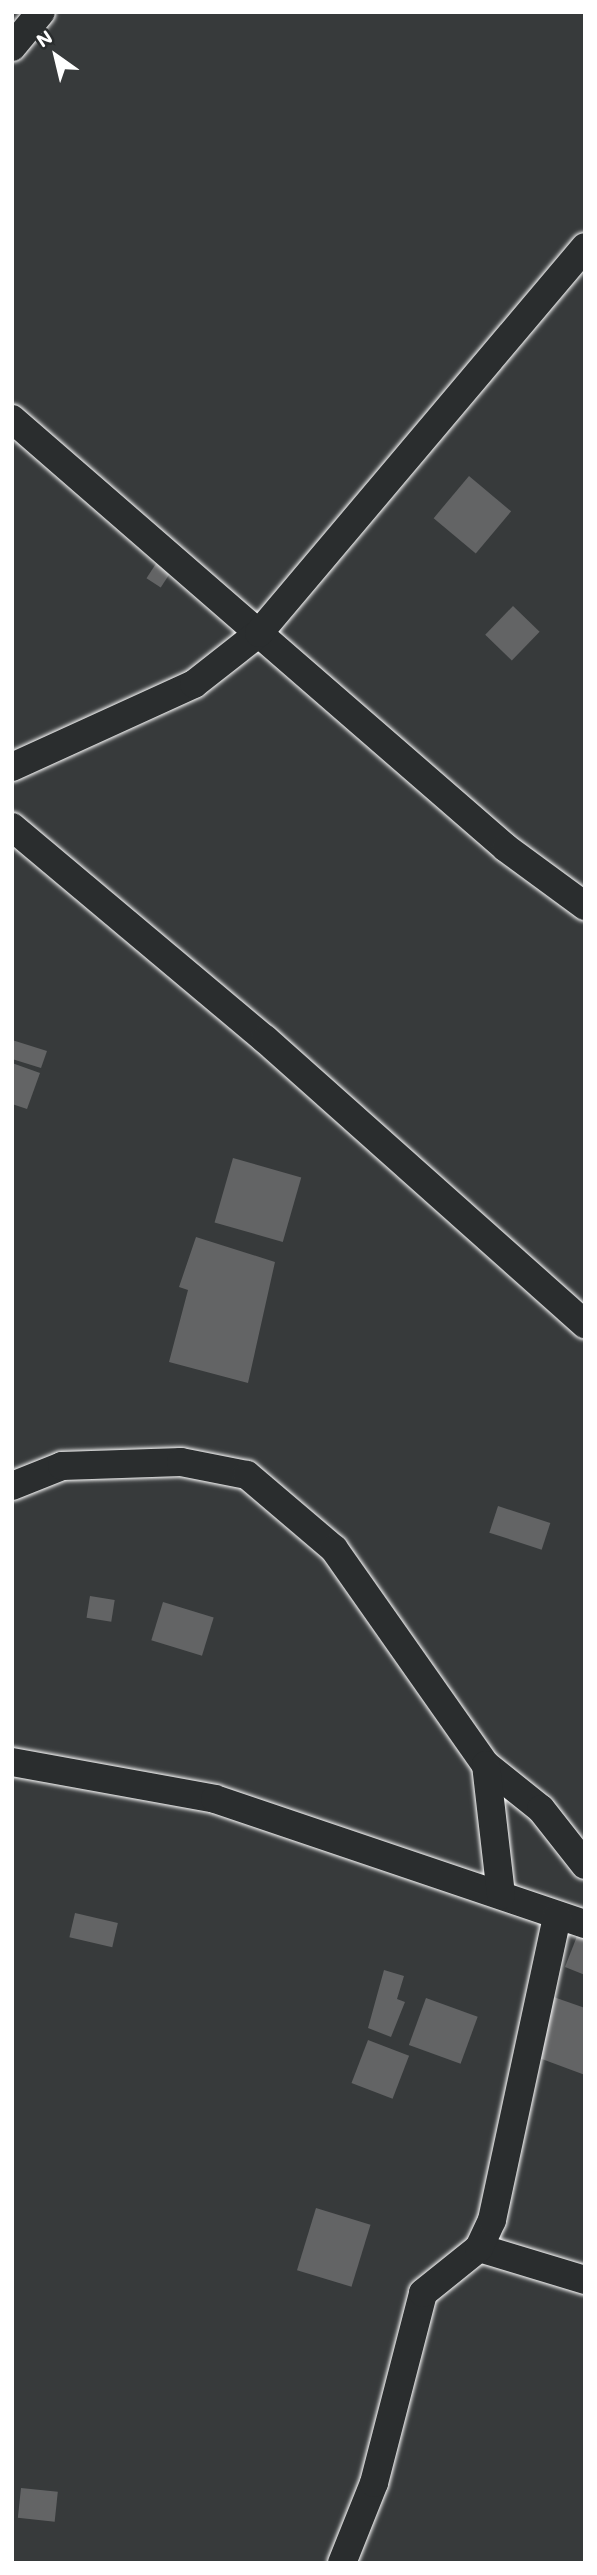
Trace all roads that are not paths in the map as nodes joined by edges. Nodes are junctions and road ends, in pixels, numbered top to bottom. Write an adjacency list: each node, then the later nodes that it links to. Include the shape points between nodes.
1 (33, 15): 2 (street)
2 (12, 47)
3 (585, 247): 5 (street)
4 (12, 419): 5 (street)
5 (259, 633): 6 (street, via 194,684); 8 (street, via 506,848)
6 (12, 768)
7 (12, 827): 9 (street, via 265,1039)
8 (585, 905)
9 (585, 1324)
10 (12, 1486): 12 (street, via 62,1466 181,1462 247,1475 334,1549)
11 (12, 1762): 14 (street, via 215,1799)
12 (485, 1765): 13 (street, via 541,1809); 14 (street)
13 (585, 1865)
14 (501, 1895): 15 (street)
15 (557, 1916): 16 (street); 17 (street, via 492,2220)
16 (585, 1924)
17 (479, 2248): 18 (street); 19 (street, via 423,2293 374,2483)
18 (585, 2280)
19 (342, 2563)

